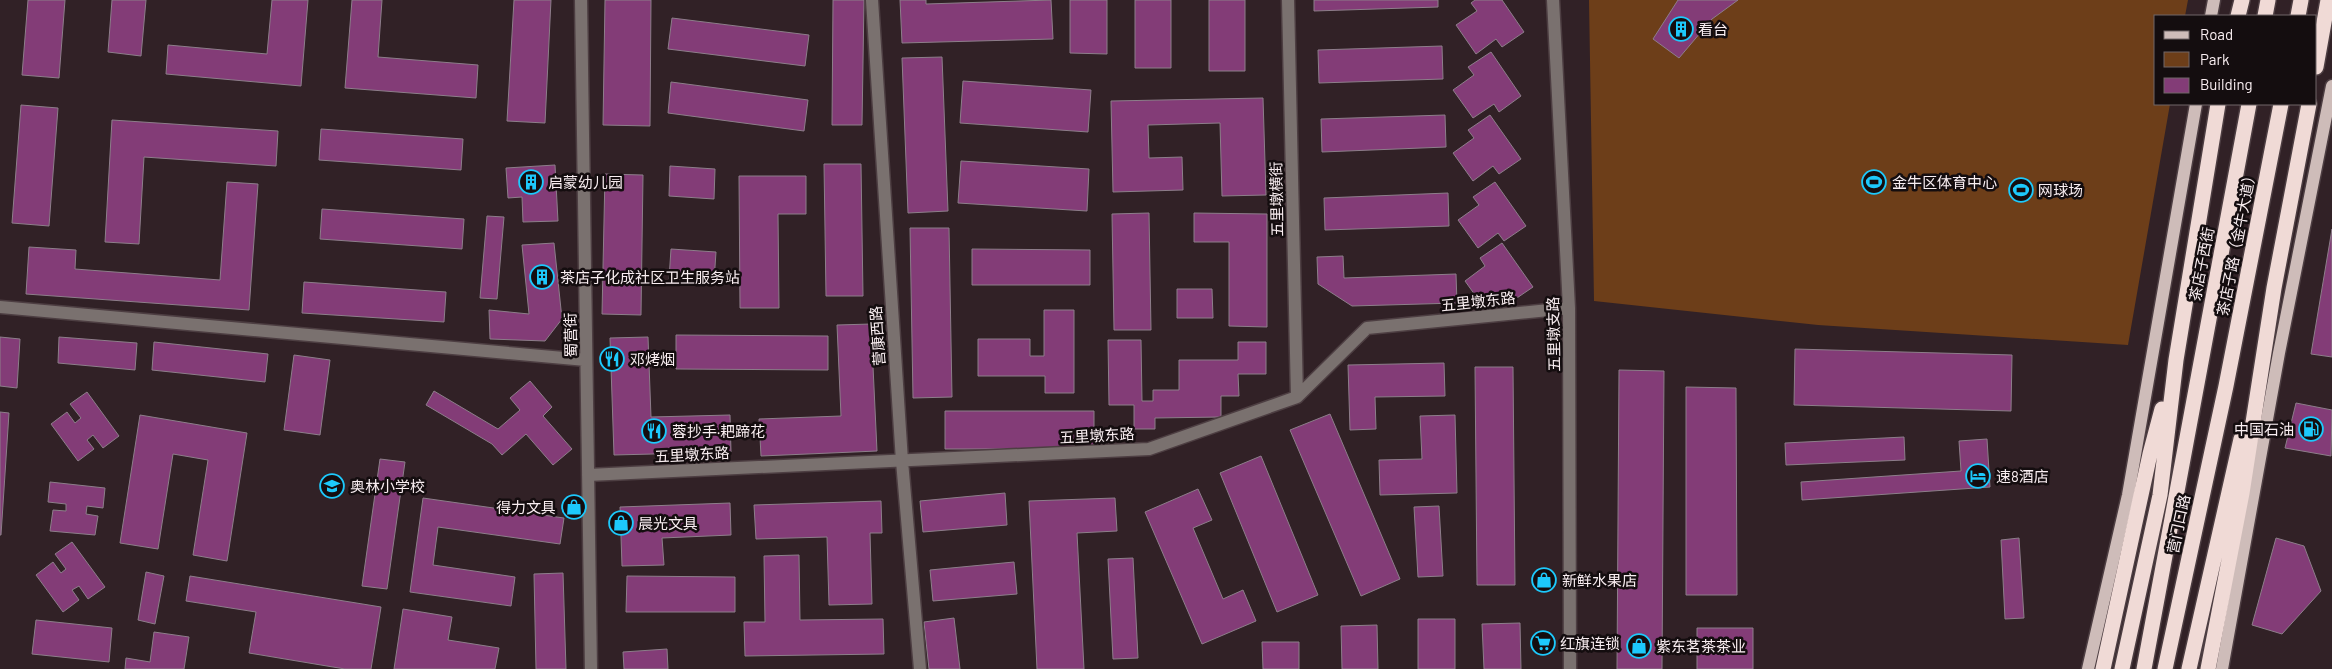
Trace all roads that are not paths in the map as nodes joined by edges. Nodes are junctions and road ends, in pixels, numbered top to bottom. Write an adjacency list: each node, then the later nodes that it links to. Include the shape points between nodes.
1 (581, 0): 24 (street, 蜀营街)
2 (872, 0): 29 (street, 营康西路)
3 (1288, 0): 27 (street, 五里墩横街)
4 (1553, 0): 23 (street, 五里墩支路)
5 (2214, 0): 10 (main road)
6 (2242, 0): 11 (highway)
7 (2268, 0): 12 (highway)
8 (2301, 0): 13 (highway)
9 (2328, 0): 14 (highway)
10 (2211, 15)
11 (2238, 15)
12 (2265, 15)
13 (2298, 15)
14 (2317, 61)
15 (2332, 86): 41 (main road, via 2279,353)
16 (2196, 105): 34 (main road, via 2128,495)
17 (2218, 105): 25 (highway)
18 (2249, 105): 28 (highway, 茶店子西街)
19 (2281, 105): 26 (highway, 茶店子路（金牛大道）)
20 (2309, 105): 21 (highway)
21 (2274, 288): 39 (highway); 40 (highway, via 2242,493)
22 (0, 306): 24 (street)
23 (1570, 308): 27 (street, 五里墩东路, via 1367,328); 33 (street, 五里墩支路)
24 (586, 360): 30 (street, 蜀营街)
25 (2176, 360): 35 (highway, via 2150,454); 36 (highway, via 2160,495)
26 (2226, 386): 38 (highway, 营门口路)
27 (1297, 397): 29 (street, 五里墩东路, via 1149,449)
28 (2188, 431): 37 (highway, 营门口路)
29 (902, 461): 30 (street, 五里墩东路); 32 (street, 营康西路)
30 (588, 475): 31 (street, 蜀营街)
31 (591, 669)
32 (920, 669)
33 (1570, 669)
34 (2088, 669)
35 (2102, 669)
36 (2122, 669)
37 (2144, 669)
38 (2165, 669)
39 (2189, 669)
40 (2208, 669)
41 (2222, 669)

